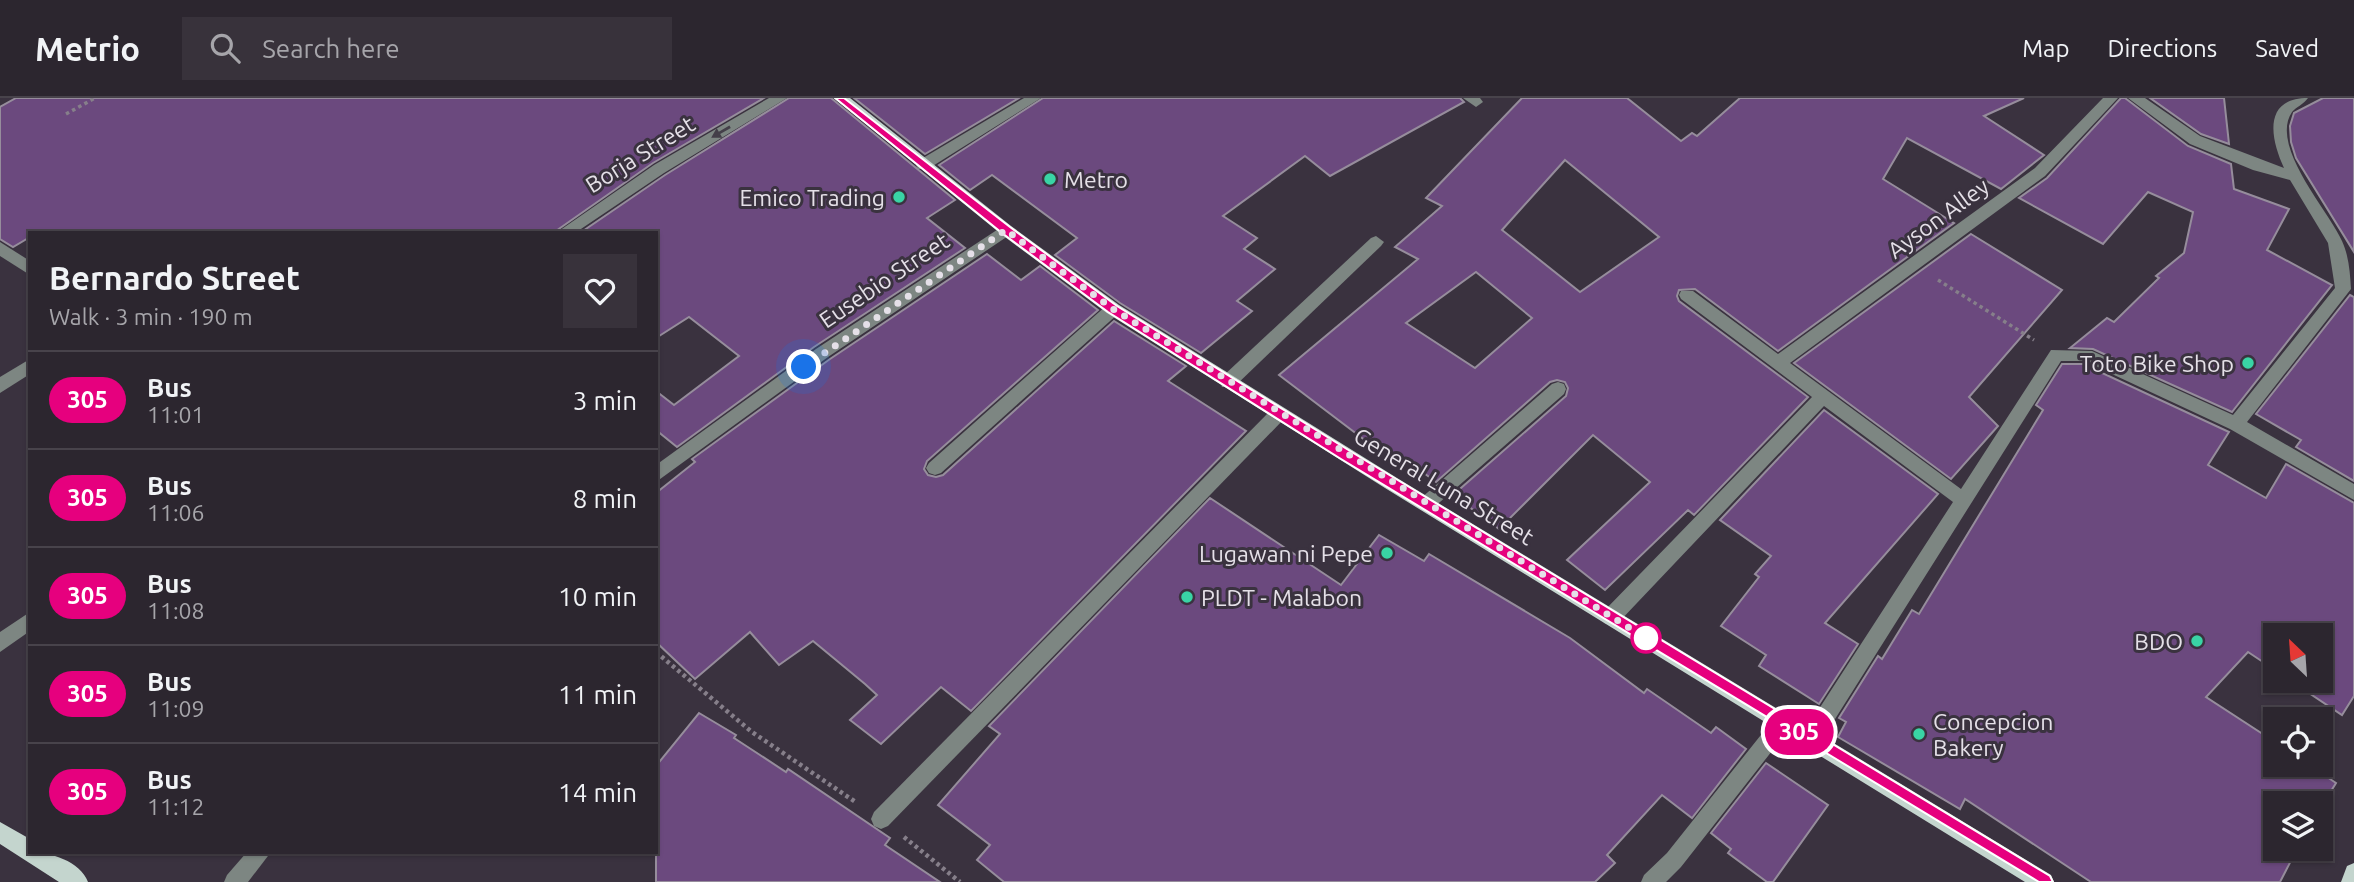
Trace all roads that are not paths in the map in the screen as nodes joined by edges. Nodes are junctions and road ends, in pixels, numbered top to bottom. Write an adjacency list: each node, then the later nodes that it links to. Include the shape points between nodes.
1 (780, 98): 10 (street, Borja Street, one-way to 10)
2 (841, 98): 7 (main road, General Luna Street)
3 (1034, 98): 7 (street)
4 (2111, 98): 17 (street, Ayson Alley, via 2040,172)
5 (2135, 98): 8 (street, via 2195,141)
6 (2301, 98): 8 (street, via 2292,102 2279,124)
7 (923, 165): 9 (main road, General Luna Street)
8 (2293, 176): 14 (street, via 2334,239)
9 (1006, 230): 16 (main road, General Luna Street); 26 (street, Eusebio Street, via 822,353)
10 (565, 231)
11 (1376, 242): 19 (street)
12 (0, 248): 13 (street)
13 (28, 269)
14 (2348, 293): 24 (street)
15 (1687, 295): 17 (street)
16 (1113, 309): 19 (main road, General Luna Street); 25 (street)
17 (1779, 362): 22 (street)
18 (28, 366): 20 (street)
19 (1228, 382): 23 (main road, General Luna Street)
20 (0, 386)
21 (1558, 389): 29 (street)
22 (1824, 397): 28 (street); 30 (street)
23 (1279, 414): 29 (main road, General Luna Street); 35 (street)
24 (2236, 424): 27 (street); 28 (street, via 2086,355 2057,354)
25 (935, 468)
26 (658, 474)
27 (2354, 492)
28 (1964, 501): 34 (street)
29 (1426, 504): 30 (main road, General Luna Street)
30 (1611, 617): 33 (main road, General Luna Street)
31 (28, 622): 32 (street)
32 (0, 643)
33 (1783, 722): 34 (main road, General Luna Street); 43 (street, via 1674,860)
34 (1811, 739): 44 (main road, General Luna Street)
35 (881, 818)
36 (0, 831): 37 (main road)
37 (28, 850)
38 (34, 854): 41 (main road)
39 (259, 854): 42 (street)
40 (2354, 873): 45 (main road)
41 (78, 882)
42 (234, 882)
43 (1651, 882)
44 (2044, 882)
45 (2351, 882)

